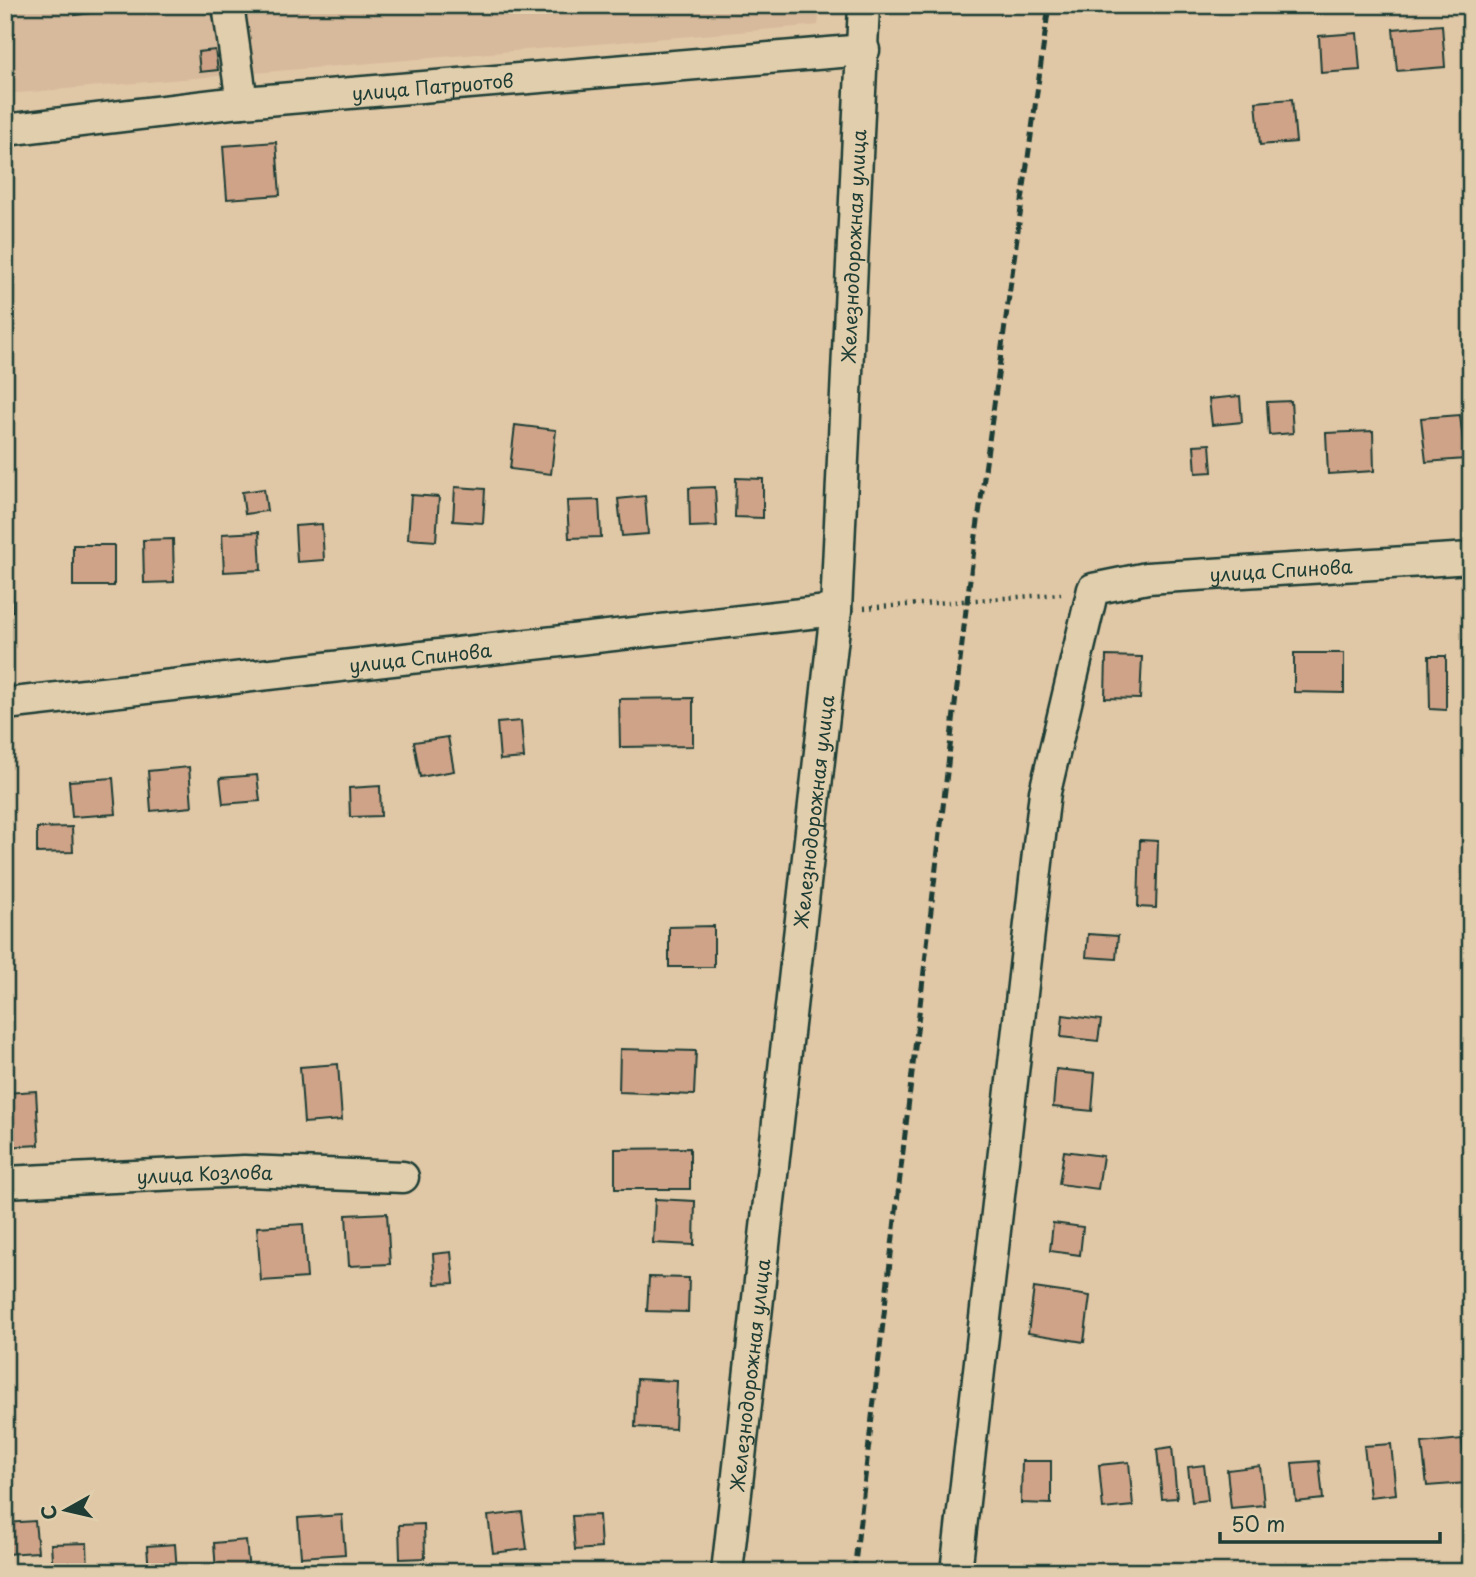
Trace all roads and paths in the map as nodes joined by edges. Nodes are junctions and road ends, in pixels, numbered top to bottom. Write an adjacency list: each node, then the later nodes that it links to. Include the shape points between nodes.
1 (228, 5): 4 (street)
2 (864, 5): 3 (street, Железнодорожная улица)
3 (863, 50): 4 (street, улица Патриотов); 8 (street, Железнодорожная улица)
4 (242, 102): 5 (street, улица Патриотов)
5 (6, 122)
6 (1471, 558): 7 (street, улица Спинова, via 1147,578)
7 (1093, 589): 8 (path, via 1044,598); 13 (street, via 1045,792)
8 (836, 610): 9 (street, улица Спинова); 12 (street, Железнодорожная улица)
9 (5, 704)
10 (404, 1177): 11 (street, улица Козлова, via 244,1171)
11 (5, 1182)
12 (727, 1572)
13 (956, 1572)

